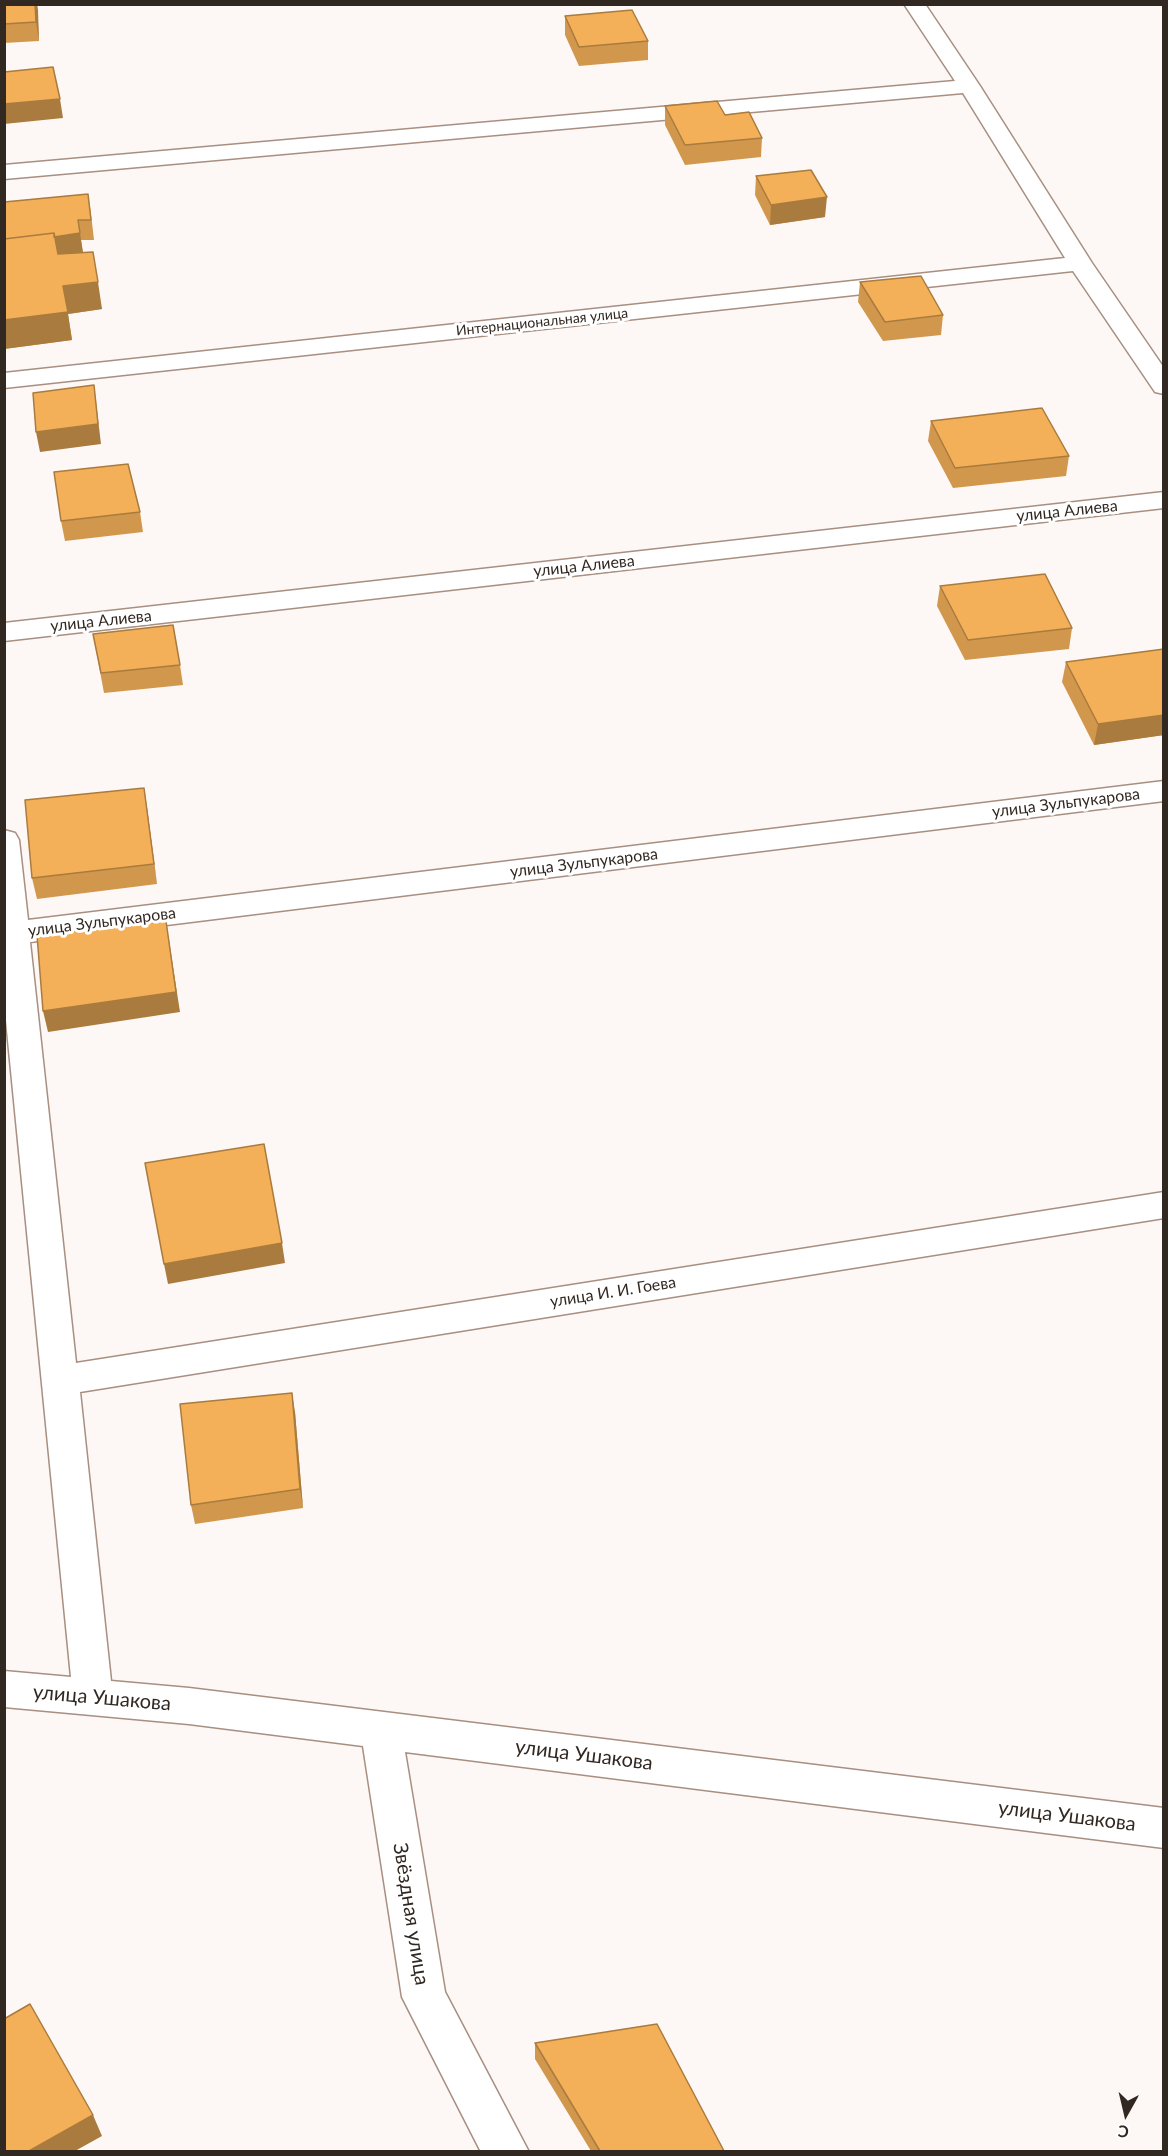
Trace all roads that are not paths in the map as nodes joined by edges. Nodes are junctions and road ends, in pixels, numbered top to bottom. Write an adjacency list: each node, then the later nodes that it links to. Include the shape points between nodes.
1 (914, 4): 2 (street)
2 (969, 86): 3 (street); 4 (street)
3 (4, 172)
4 (1080, 263): 5 (street, Интернациональная улица); 6 (street)
5 (4, 381)
6 (1164, 387)
7 (1164, 500): 8 (street, улица Алиева)
8 (4, 632)
9 (1164, 791): 11 (street, улица Зульпукарова)
10 (4, 840): 11 (street)
11 (9, 934): 13 (street)
12 (1164, 1205): 13 (street, улица И. И. Гоева)
13 (62, 1380): 15 (street)
14 (4, 1689): 15 (street, улица Ушакова)
15 (93, 1699): 16 (street, улица Ушакова, via 189,1706)
16 (381, 1730): 17 (street, улица Ушакова); 18 (street, Звёздная улица, via 424,1997)
17 (1164, 1828)
18 (506, 2151)

